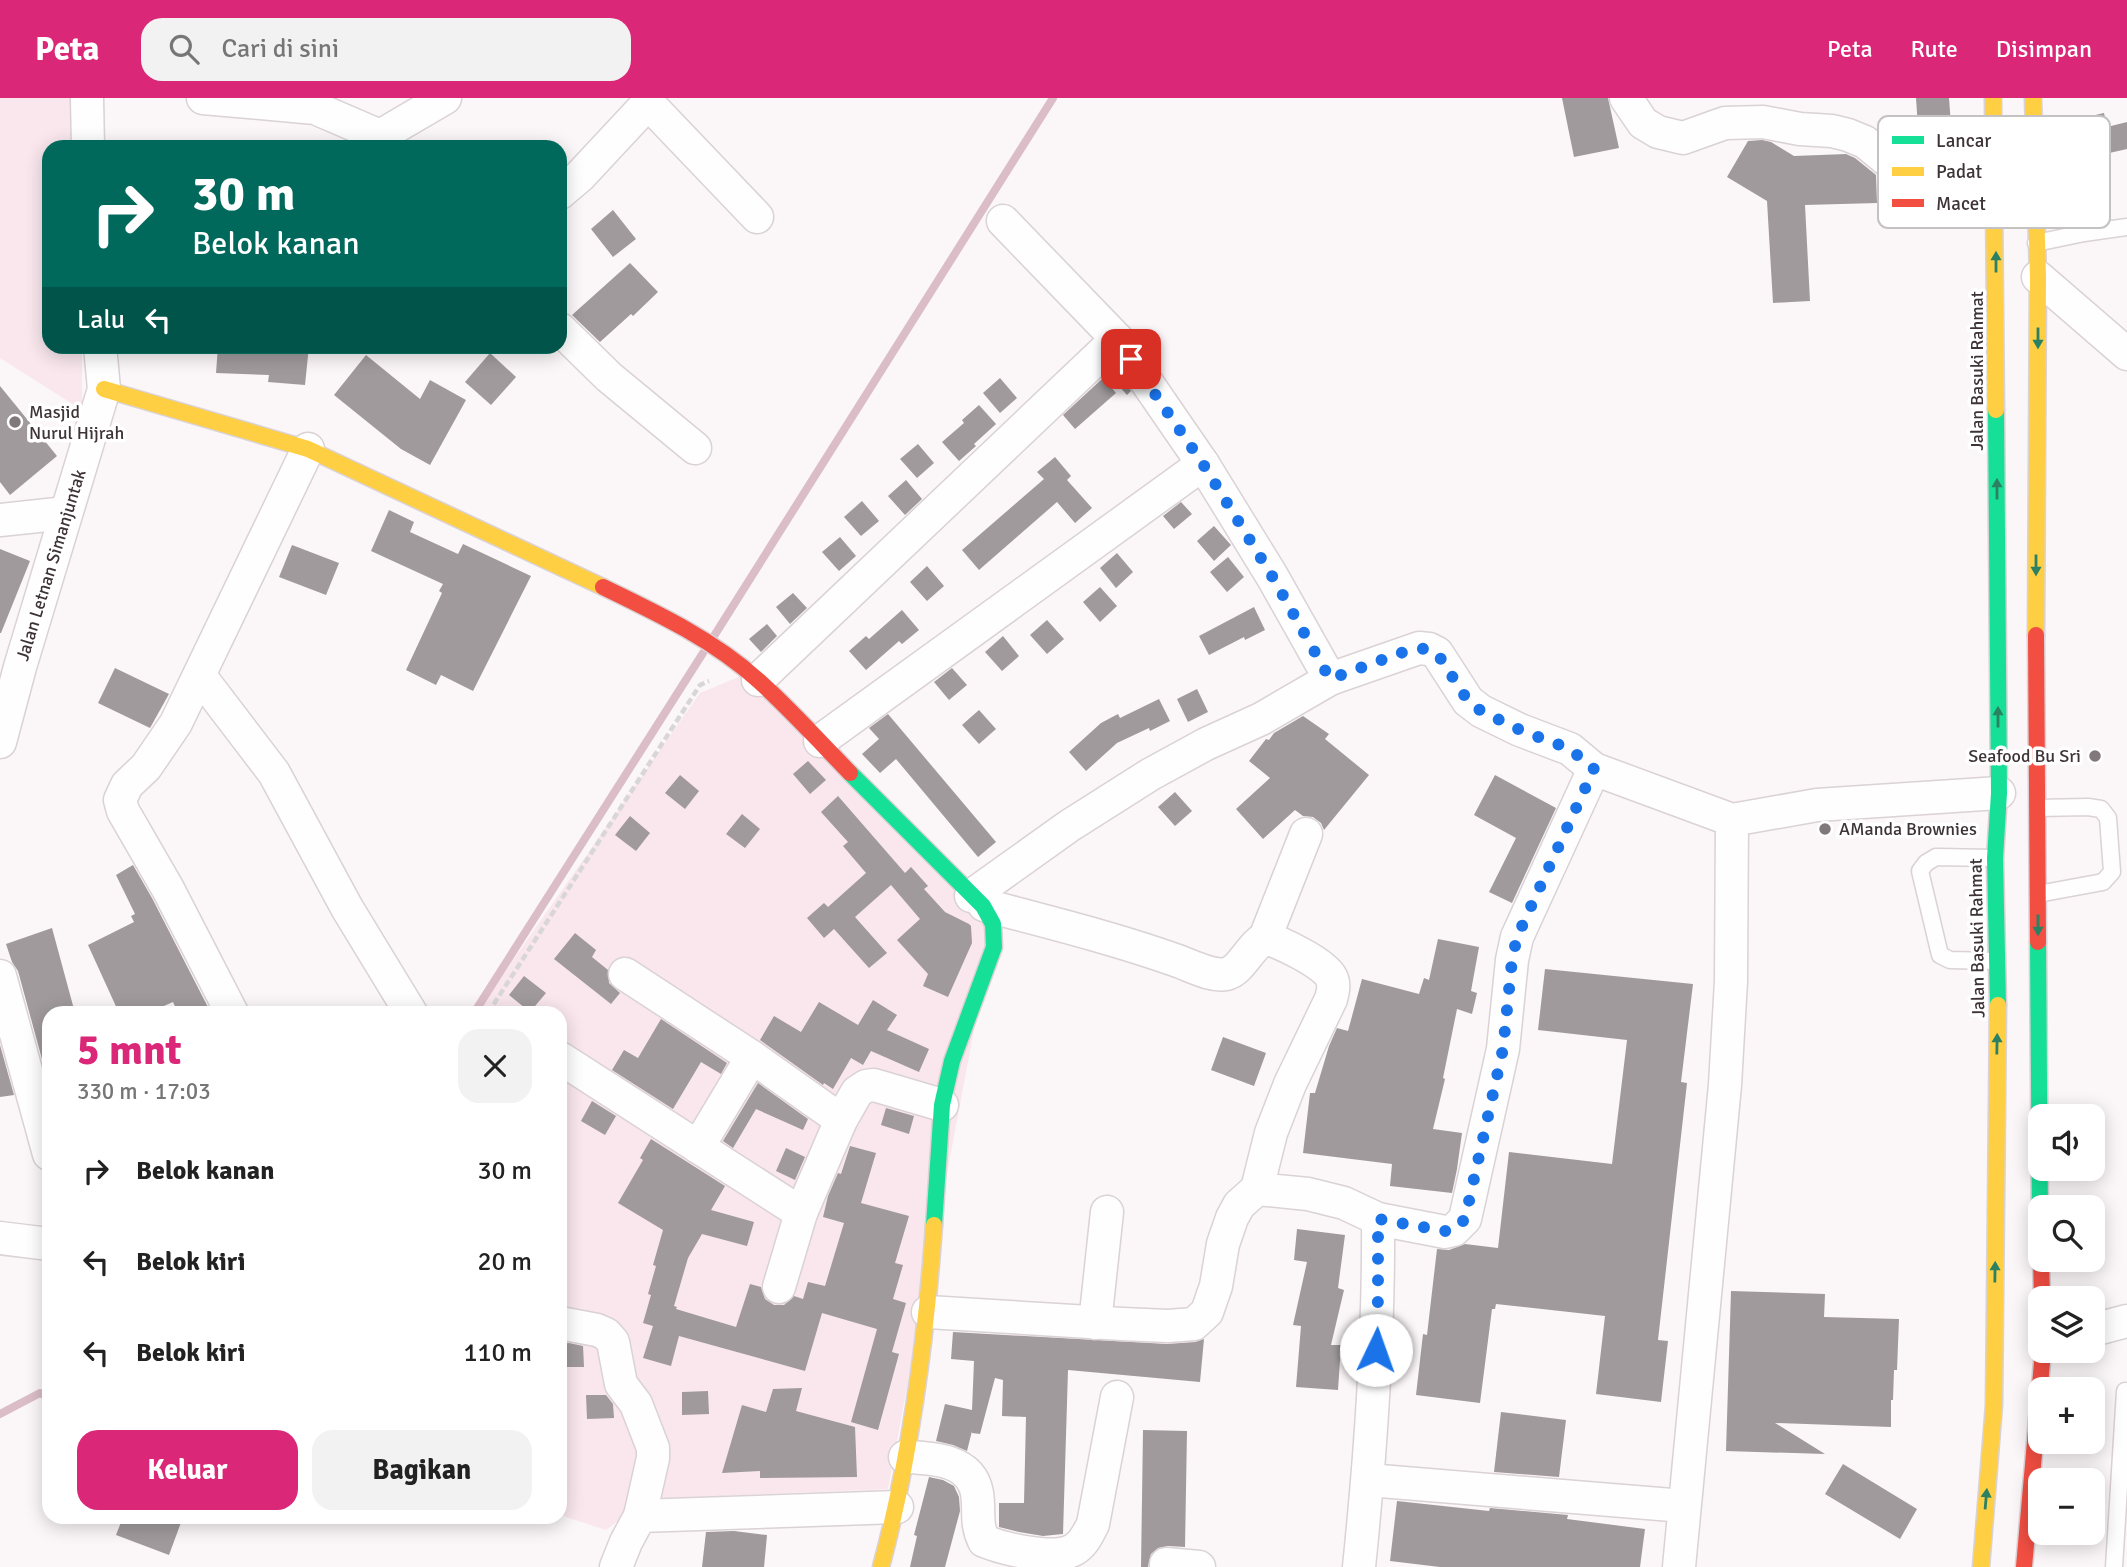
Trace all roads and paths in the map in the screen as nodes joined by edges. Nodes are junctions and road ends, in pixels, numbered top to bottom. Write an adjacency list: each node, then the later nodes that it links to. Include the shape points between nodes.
1 (87, 98): 9 (street)
2 (203, 98): 10 (street, via 315,108)
3 (445, 98): 11 (street)
4 (1626, 98): 12 (street, via 1643,123 1683,138 1725,123 1763,122 1848,135)
5 (1993, 98): 7 (main road, Jalan Basuki Rahmat)
6 (2033, 98): 8 (main road)
7 (1993, 116)
8 (2033, 116)
9 (88, 140)
10 (383, 140)
11 (386, 140)
12 (1878, 153)
13 (567, 187): 14 (street, via 648,103)
14 (757, 217)
15 (1003, 221): 22 (street)
16 (2127, 227): 19 (lane)
17 (1995, 228): 37 (main road, Jalan Basuki Rahmat, one-way to 17)
18 (2036, 228): 19 (main road)
19 (2036, 243): 20 (main road)
20 (2038, 277): 24 (street); 38 (main road, one-way to 38)
21 (567, 336): 26 (street, via 609,377)
22 (1117, 339): 28 (street); 31 (street)
23 (101, 354): 25 (street, Jalan Letnan Simanjuntak)
24 (2127, 354)
25 (104, 389): 27 (main road); 29 (street, Jalan Letnan Simanjuntak)
26 (695, 447)
27 (309, 449): 31 (main road, via 671,621); 32 (street)
28 (1203, 464): 33 (street); 34 (street)
29 (66, 513): 30 (street); 35 (street, Jalan Letnan Simanjuntak)
30 (0, 520)
31 (750, 673): 34 (main road); 50 (path, via 700,685)
32 (200, 676): 48 (street, via 161,747 127,785 120,800); 49 (street, via 274,773)
33 (1330, 679): 36 (street, via 1409,650 1429,649 1437,653 1468,701 1481,711 1570,749); 43 (street, via 1206,744 1069,826)
34 (820, 741): 43 (main road)
35 (0, 742)
36 (1594, 769): 39 (street); 61 (street, via 1517,937 1503,1049 1465,1219 1454,1230 1445,1231)
37 (1999, 793): 39 (street, via 1817,805); 41 (main road, Jalan Basuki Rahmat)
38 (2037, 808): 42 (main road); 42 (lane, via 2101,810 2108,818 2112,860 2112,872 2103,882)
39 (1732, 820): 75 (street, via 1725,1085)
40 (1306, 834): 44 (street)
41 (1995, 858): 45 (main road, Jalan Basuki Rahmat); 45 (lane, via 1936,857 1920,871 1940,955 1950,960)
42 (2038, 894): 58 (main road, one-way to 58)
43 (977, 900): 44 (street, via 1215,974 1236,969); 53 (main road, via 993,920 994,947 952,1061)
44 (1265, 938): 57 (street, via 1321,966 1334,987 1271,1133)
45 (1998, 961): 84 (main road, Jalan Basuki Rahmat, one-way to 45, via 1994,1405)
46 (625, 974): 51 (street)
47 (0, 976): 55 (street)
48 (228, 1006)
49 (407, 1006)
50 (493, 1006)
51 (752, 1057): 54 (street); 56 (street)
52 (567, 1063): 56 (street)
53 (942, 1105): 54 (street, via 874,1084 857,1091); 65 (main road)
54 (841, 1121): 60 (street)
55 (42, 1129)
56 (698, 1147): 60 (street)
57 (1258, 1189): 61 (street, via 1308,1194 1344,1203); 67 (street, via 1232,1218 1207,1312 1194,1324)
58 (2040, 1195)
59 (1107, 1212): 67 (street)
60 (801, 1213): 64 (street)
61 (1378, 1219): 74 (street)
62 (0, 1237): 63 (street)
63 (42, 1243)
64 (779, 1287)
65 (929, 1312): 67 (street); 73 (main road)
66 (2127, 1321): 69 (street)
67 (1095, 1323)
68 (567, 1324): 77 (street, via 597,1330 613,1342 621,1384 636,1405 653,1448)
69 (2105, 1327)
70 (2042, 1363): 85 (main road)
71 (2125, 1391): 86 (lane)
72 (1117, 1397): 73 (street, via 1093,1524 1071,1552 1004,1549 984,1541 978,1529 977,1491 971,1475 955,1464 933,1458)
73 (905, 1457): 76 (main road)
74 (1368, 1480): 75 (street); 82 (street)
75 (1684, 1506): 83 (street)
76 (897, 1507): 77 (street); 80 (main road)
77 (640, 1516): 79 (street)
78 (1166, 1564): 81 (street)
79 (616, 1567)
80 (881, 1567)
81 (1199, 1567)
82 (1359, 1567)
83 (1679, 1567)
84 (1981, 1567)
85 (2024, 1567)
86 (2114, 1567)

